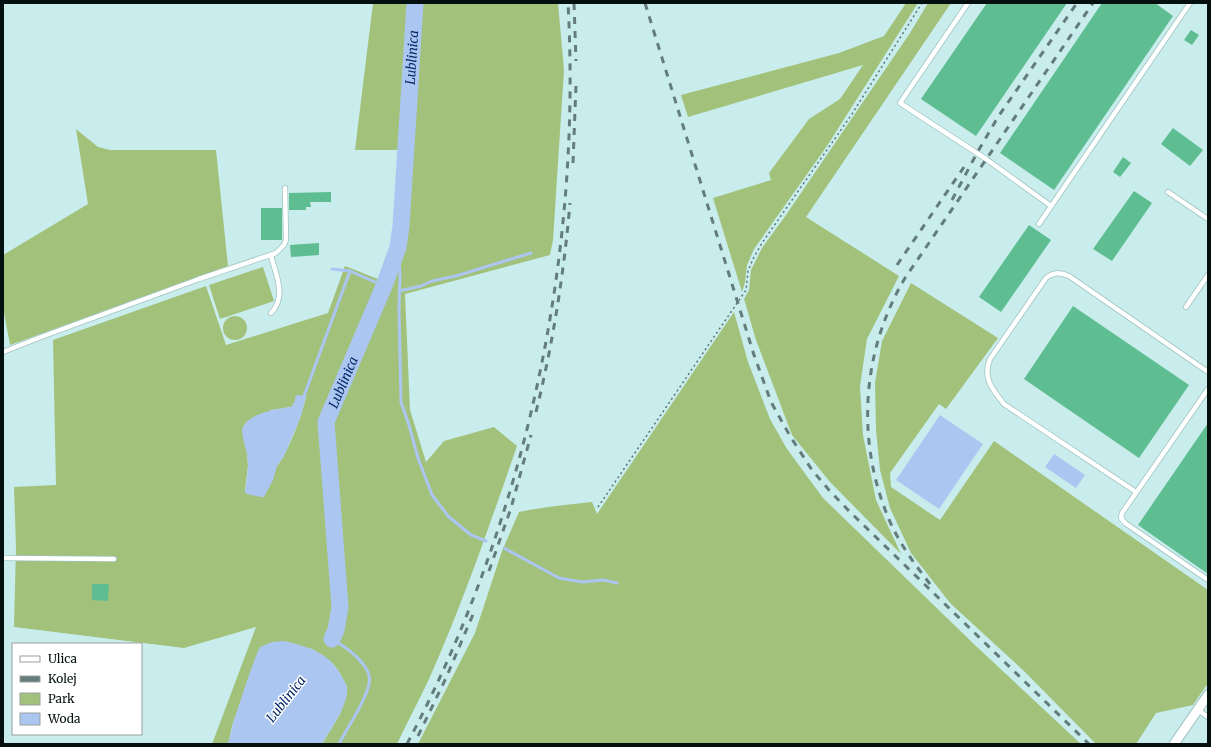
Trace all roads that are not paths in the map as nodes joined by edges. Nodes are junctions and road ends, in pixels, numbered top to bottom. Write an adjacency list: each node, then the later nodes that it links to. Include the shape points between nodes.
1 (968, 3): 5 (lane, via 900,103 986,159)
2 (1190, 3): 5 (lane)
3 (285, 188): 8 (lane, via 286,240 280,250)
4 (1168, 192): 6 (lane)
5 (1051, 206): 7 (lane)
6 (1208, 219)
7 (1039, 224)
8 (271, 256): 11 (lane, via 280,298 277,307); 12 (lane, via 199,279)
9 (1208, 276): 10 (lane)
10 (1186, 307)
11 (271, 313)
12 (3, 352)
13 (1208, 372): 15 (lane, via 1069,276 1057,272 1046,278 987,365 986,372 991,387 1004,404)
14 (1208, 389): 15 (lane)
15 (1136, 492): 18 (lane, via 1122,513 1121,518 1125,523)
16 (3, 558): 17 (lane)
17 (114, 559)
18 (1208, 580)
19 (1208, 695): 20 (street)
20 (1198, 710): 21 (lane); 22 (street)
21 (1208, 717)
22 (1174, 744)

